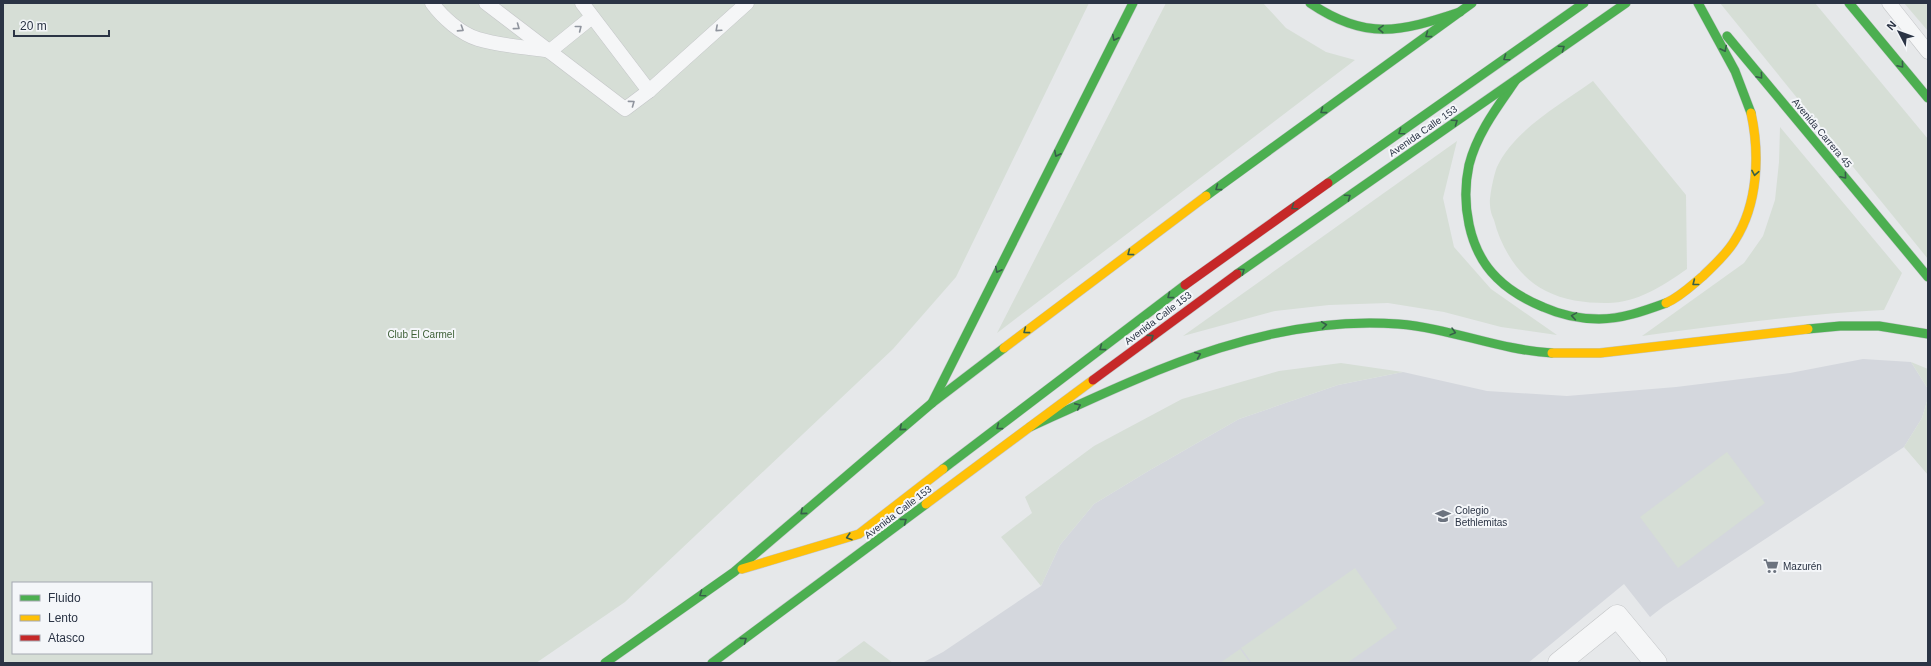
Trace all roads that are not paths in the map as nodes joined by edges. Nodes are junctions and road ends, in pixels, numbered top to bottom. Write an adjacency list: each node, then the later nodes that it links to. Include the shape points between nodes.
1 (432, 3): 15 (lane, one-way to 15, via 457,27 477,39)
2 (582, 3): 14 (lane)
3 (747, 3): 18 (lane, one-way to 18)
4 (1133, 3): 22 (main road, one-way to 22)
5 (1310, 3): 13 (main road, one-way to 5, via 1400,29 1372,28 1344,21)
6 (1472, 3): 13 (main road, Avenida Calle 153)
7 (1584, 3): 24 (main road, Avenida Calle 153, one-way to 24, via 1196,276 859,534)
8 (1626, 3): 17 (main road, Avenida Calle 153, one-way to 8)
9 (1699, 3): 17 (main road, one-way to 17, via 1743,86 1751,116 1757,163 1749,206 1736,238 1721,259 1671,301 1620,318 1594,319 1570,316 1540,305 1512,290 1490,270 1475,242 1466,211 1467,176 1476,145); 20 (main road, Avenida Carrera 45, one-way to 20)
10 (1849, 3): 19 (main road, one-way to 19)
11 (1889, 3): 16 (lane)
12 (490, 4): 15 (lane, one-way to 15)
13 (1460, 12): 22 (main road, Avenida Calle 153, one-way to 22, via 1161,229)
14 (592, 17): 15 (lane, one-way to 14); 18 (lane)
15 (550, 51): 18 (lane, one-way to 18, via 625,108)
16 (1928, 52)
17 (1516, 80): 23 (main road, Avenida Calle 153, one-way to 17, via 1210,293)
18 (649, 91)
19 (1928, 98)
20 (1928, 277)
21 (1928, 334): 23 (main road, one-way to 21, via 1206,352 1256,336 1337,324 1385,323 1441,329 1529,351 1571,354 1600,353 1840,326 1879,326)
22 (932, 403): 24 (main road, Avenida Calle 153, one-way to 24)
23 (1030, 427): 26 (main road, Avenida Calle 153, one-way to 23)
24 (734, 572): 25 (main road, Avenida Calle 153, one-way to 25)
25 (605, 663)
26 (712, 663)
27 (1559, 663): 28 (street, via 1617,616)
28 (1656, 663)

